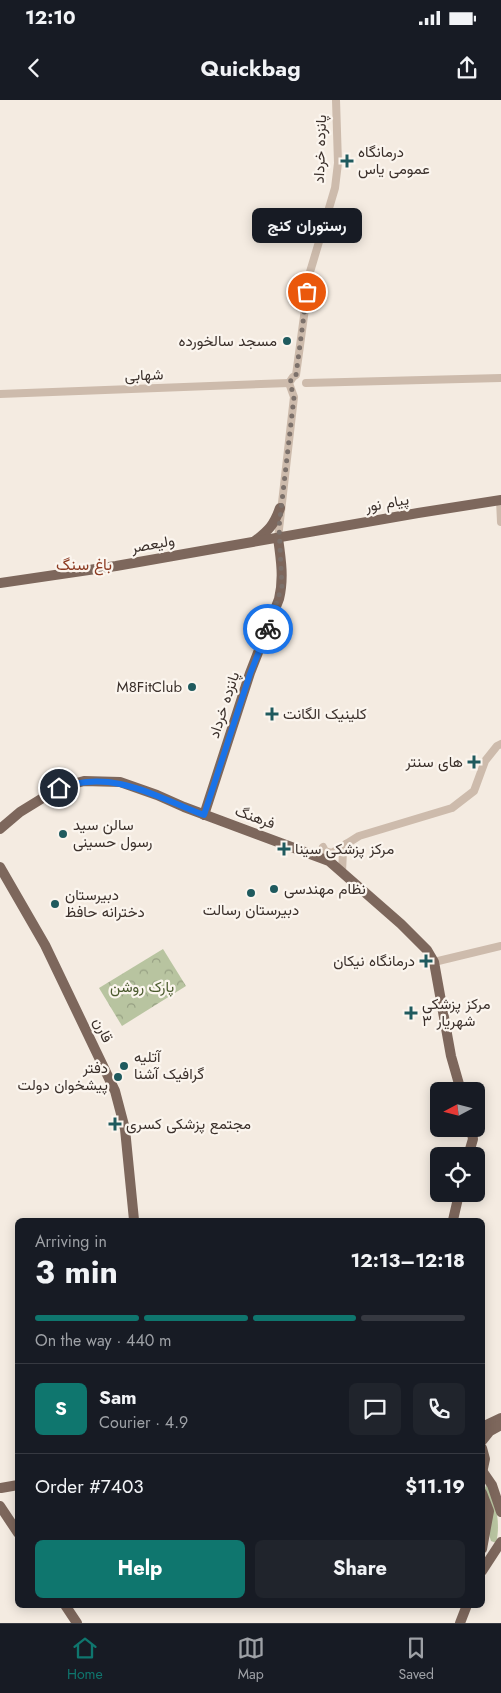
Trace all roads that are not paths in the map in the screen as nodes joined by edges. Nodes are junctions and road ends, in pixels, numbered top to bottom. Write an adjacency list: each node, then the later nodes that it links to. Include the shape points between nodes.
1 (336, 100): 2 (street, پانزده خرداد, via 338,163 335,188 310,272)
2 (296, 375): 4 (street, پانزده خرداد); 5 (street)
3 (501, 378): 5 (street)
4 (290, 383): 6 (street, شهابی); 7 (street, پانزده خرداد)
5 (306, 383): 7 (street)
6 (0, 394)
7 (294, 397): 9 (street, پانزده خرداد)
8 (500, 500): 10 (street); 12 (main road, پیام نور)
9 (280, 508): 11 (street, پانزده خرداد); 14 (main road, via 275,522)
10 (501, 522)
11 (279, 527): 12 (street); 13 (street, پانزده خرداد)
12 (294, 534): 13 (main road, پیام نور); 15 (main road)
13 (278, 538): 14 (main road, ولیعصر); 15 (main road, پانزده خرداد)
14 (256, 542): 15 (main road); 16 (main road, ولیعصر)
15 (280, 553): 18 (main road, پانزده خرداد, via 282,586 279,599 250,674)
16 (0, 584)
17 (501, 744): 20 (street, via 485,761 474,791 452,808 360,836)
18 (204, 815): 19 (main road, فرهنگ, via 120,782 84,781 59,788 20,812); 23 (main road, فرهنگ, via 329,861)
19 (0, 829)
20 (347, 843): 21 (street, via 332,853); 23 (street, via 342,851)
21 (323, 847)
22 (0, 867): 28 (main road, قارن, via 45,945 115,1091 125,1129)
23 (342, 872): 25 (main road, فرهنگ, via 401,924 427,950)
24 (501, 946): 25 (street)
25 (434, 962): 26 (main road, فرهنگ)
26 (458, 1082)
27 (457, 1202): 29 (main road)
28 (134, 1218)
29 (453, 1218)
30 (501, 1418): 31 (main road)
31 (485, 1425)
32 (501, 1425): 33 (main road)
33 (485, 1437)
34 (485, 1476): 40 (main road, via 492,1485)
35 (0, 1484): 37 (main road)
36 (15, 1486): 37 (main road)
37 (0, 1490)
38 (485, 1501): 42 (main road, via 489,1511)
39 (0, 1506): 41 (main road)
40 (501, 1512)
41 (15, 1528)
42 (485, 1536): 43 (main road, via 490,1546)
43 (500, 1547): 44 (main road)
44 (485, 1567)
45 (67, 1608): 47 (main road)
46 (466, 1608): 48 (main road)
47 (76, 1623)
48 (460, 1623)

